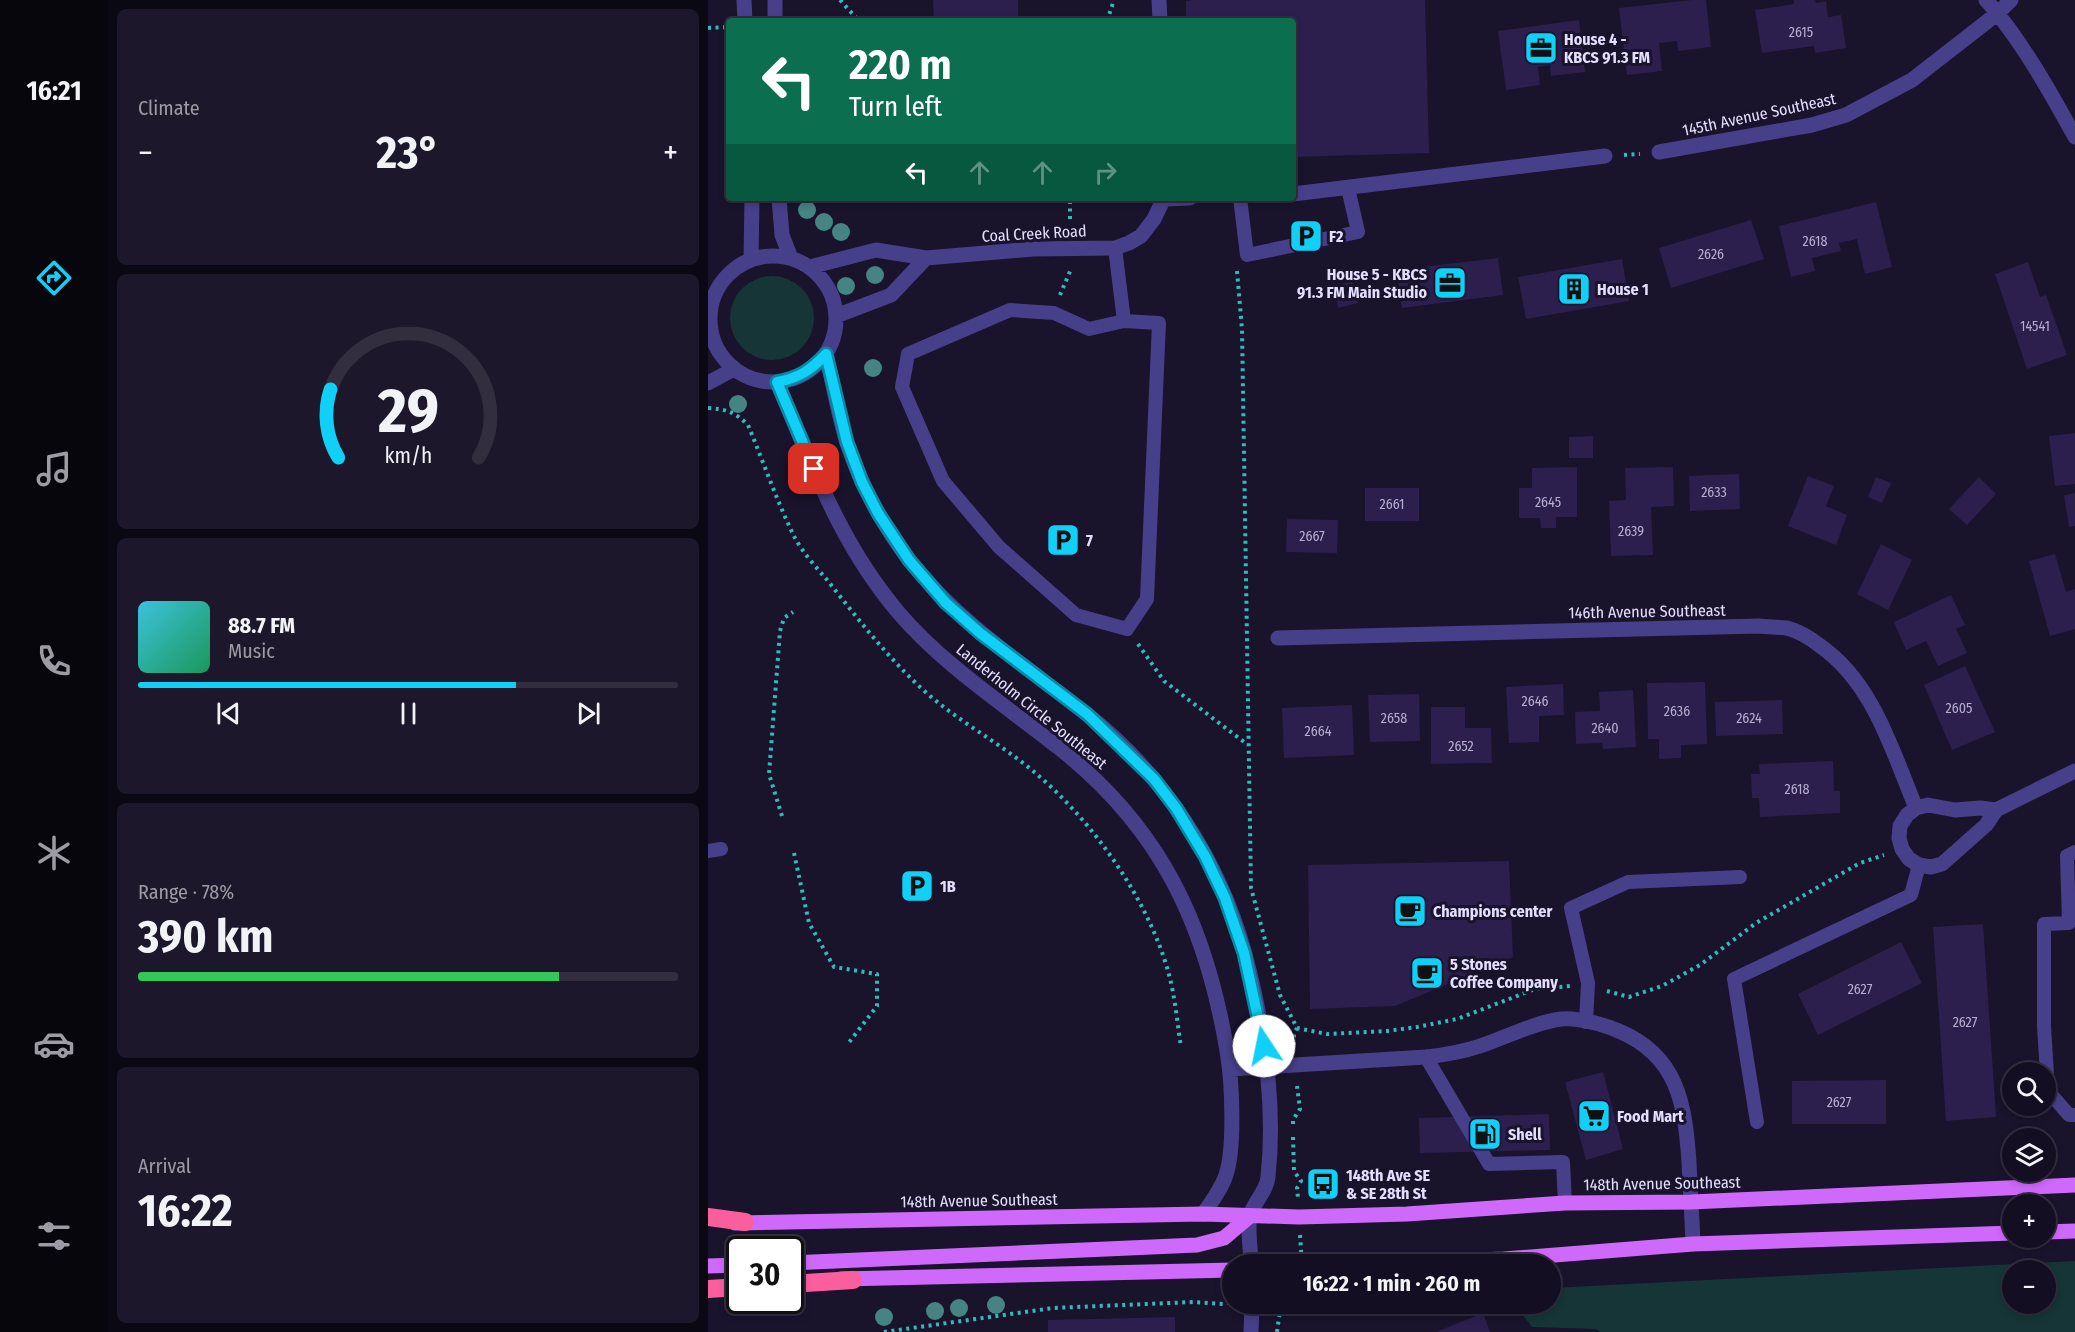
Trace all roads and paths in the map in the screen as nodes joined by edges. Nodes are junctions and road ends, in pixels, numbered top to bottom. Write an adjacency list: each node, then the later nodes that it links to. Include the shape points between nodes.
1 (744, 0): 9 (street)
2 (775, 0): 10 (street)
3 (840, 0): 11 (path)
4 (1114, 0): 12 (path)
5 (1159, 0): 13 (street)
6 (1986, 0): 8 (street)
7 (2011, 0): 8 (street, 145th Avenue Southeast)
8 (1998, 13): 16 (street); 17 (street, 145th Avenue Southeast, via 1912,80 1846,115 1812,125)
9 (745, 18)
10 (775, 18)
11 (856, 18)
12 (1108, 18)
13 (1160, 18)
14 (726, 27): 15 (path)
15 (708, 28)
16 (2075, 137)
17 (1659, 152): 18 (path)
18 (1605, 156): 19 (street)
19 (1348, 188): 20 (street); 25 (lane, via 1358,232 1247,255)
20 (1296, 194)
21 (752, 201): 30 (street)
22 (779, 201): 28 (street, via 782,235)
23 (1071, 201): 26 (path)
24 (1163, 201): 27 (street, Coal Creek Road, via 1141,236)
25 (1240, 201)
26 (1070, 219)
27 (1115, 248): 29 (street, Coal Creek Road, via 1033,249); 36 (lane)
28 (791, 258): 30 (street, via 771,255); 32 (street)
29 (926, 258): 32 (street, Coal Creek Road, via 876,250); 35 (street, via 891,295)
30 (751, 259): 37 (street, via 731,271 717,289 710,310)
31 (1071, 266): 34 (path)
32 (810, 267): 35 (street, via 824,280 833,297)
33 (1236, 269): 46 (path, via 1242,341)
34 (1054, 313): 36 (lane, via 1089,329); 44 (lane, via 1010,310 908,354 902,387 943,481 999,547 1076,615)
35 (836, 316): 38 (street)
36 (1124, 321): 44 (lane, via 1159,323 1148,599)
37 (709, 334): 39 (street)
38 (826, 354): 40 (street, via 796,378); 63 (street, Landerholm Circle Southeast, via 847,442 862,482 909,560 946,603 980,633 1087,714 1154,779 1176,808 1205,856 1231,915 1244,953)
39 (734, 369): 40 (street, via 754,380); 41 (street)
40 (777, 382): 64 (street, Landerholm Circle Southeast, via 832,513 852,550 886,597 924,641 1090,776 1126,812 1158,854 1185,902 1204,952)
41 (708, 383)
42 (708, 408): 61 (path, via 736,413 748,425 793,536 830,589 879,645 922,688 1033,771 1093,832 1138,900 1156,938 1168,972)
43 (794, 612): 50 (path, via 784,618 780,631 769,774)
44 (1127, 628): 46 (path, via 1164,681)
45 (1278, 638): 48 (street, 146th Avenue Southeast, via 1759,626 1788,629 1829,651 1871,701)
46 (1248, 745): 58 (path, via 1251,888 1280,995)
47 (2075, 771): 49 (street)
48 (1916, 808): 49 (street, via 1928,805 1955,810); 51 (street, via 1900,825)
49 (1996, 810): 54 (street, via 1986,825 1947,860 1931,867)
50 (782, 816)
51 (1902, 849): 54 (street); 56 (path, via 1860,863 1756,923 1700,965 1662,986 1629,997)
52 (2075, 852): 66 (lane, via 2067,856 2069,923 2044,924 2048,1091 2069,1115)
53 (794, 853): 60 (path, via 809,923 834,967 877,974 877,1006)
54 (1919, 865): 67 (lane, via 1911,895 1734,979)
55 (1740, 877): 56 (lane, via 1628,882 1571,908)
56 (1588, 988): 57 (lane); 58 (path, via 1535,989 1457,1019 1387,1031 1327,1034)
57 (1587, 1022): 62 (street, via 1565,1018 1541,1023 1480,1046); 70 (street, via 1609,1026 1648,1047 1675,1083 1684,1110)
58 (1297, 1028): 59 (path)
59 (1294, 1034)
60 (847, 1045)
61 (1181, 1047)
62 (1426, 1057): 63 (street); 71 (lane, via 1489,1164 1563,1162)
63 (1268, 1067): 64 (street); 73 (street, Landerholm Circle Southeast, via 1268,1181)
64 (1231, 1069): 72 (street, Landerholm Circle Southeast, via 1231,1153 1225,1179)
65 (1298, 1101): 69 (path, via 1300,1109 1293,1120 1294,1171 1301,1181)
66 (2075, 1115)
67 (1757, 1122)
68 (2075, 1185): 70 (main road, 148th Avenue Southeast)
69 (1297, 1188)
70 (1691, 1202): 71 (main road, 148th Avenue Southeast); 80 (street)
71 (1565, 1203): 73 (main road, 148th Avenue Southeast, via 1407,1214)
72 (1203, 1214): 73 (main road, 148th Avenue Southeast); 75 (main road, 148th Avenue Southeast)
73 (1250, 1216): 81 (street); 83 (main road, via 1224,1238 1197,1245)
74 (708, 1217): 75 (highway)
75 (745, 1222): 76 (main road, 148th Avenue Southeast)
76 (708, 1224)
77 (2075, 1231): 78 (main road)
78 (2056, 1232)
79 (2002, 1233): 80 (main road)
80 (1693, 1244): 82 (main road)
81 (1251, 1254)
82 (1561, 1254)
83 (804, 1262)
84 (1222, 1270): 86 (main road)
85 (804, 1275): 86 (main road)
86 (853, 1280): 87 (highway)
87 (804, 1283)
88 (726, 1288): 89 (highway)
89 (708, 1289)
90 (1222, 1304): 93 (path, via 1053,1308)
91 (1252, 1314): 94 (street)
92 (1280, 1314): 95 (path)
93 (884, 1332)
94 (1251, 1332)
95 (1277, 1332)

